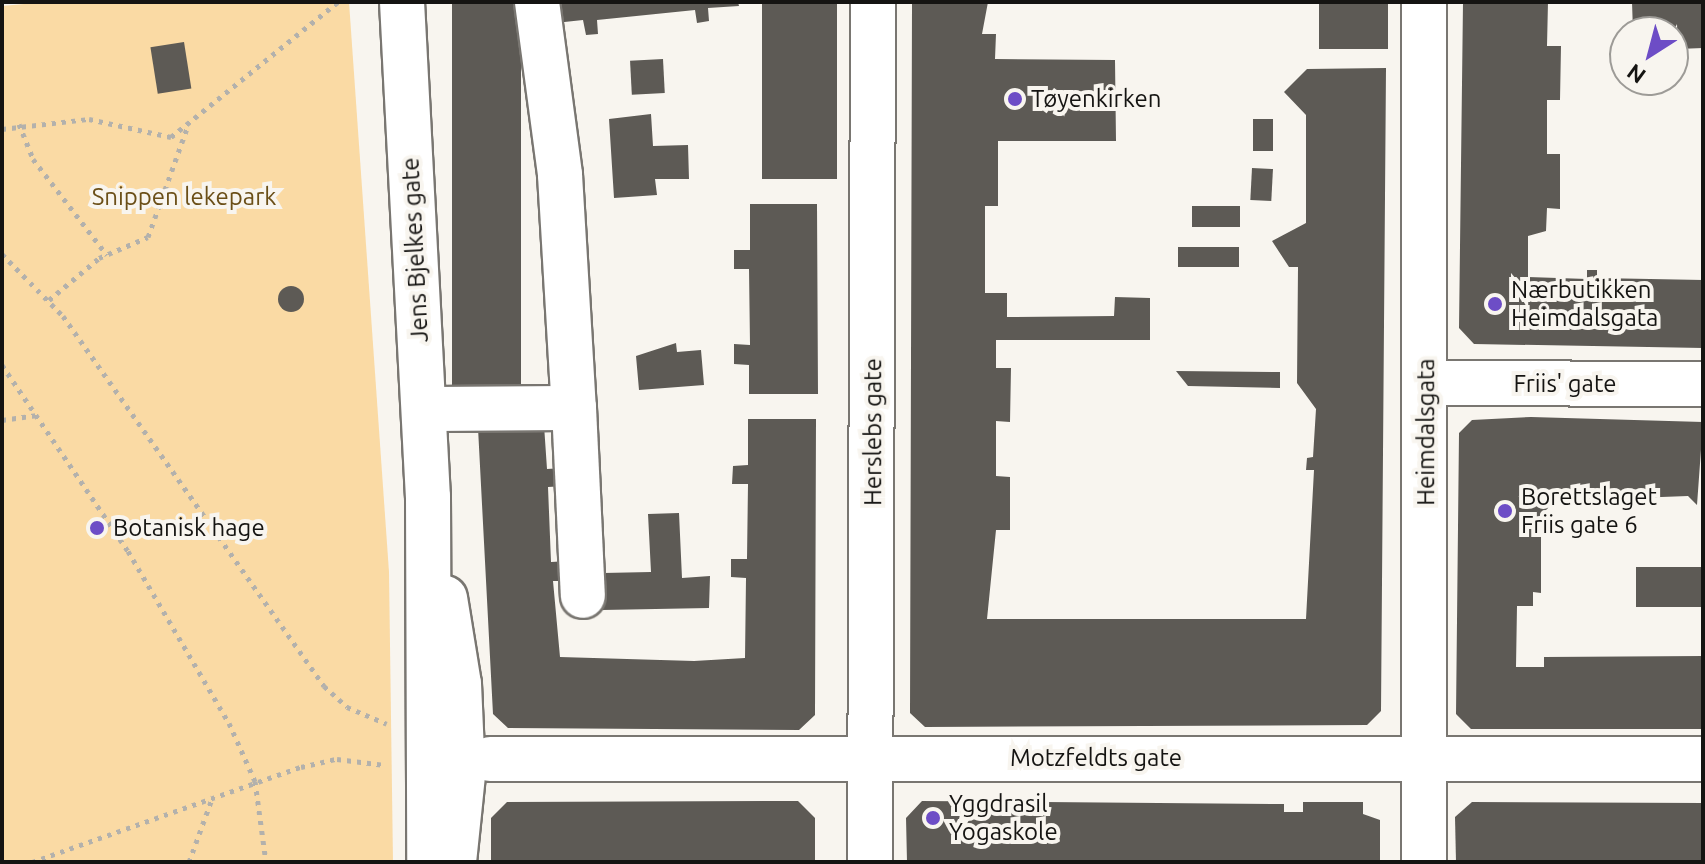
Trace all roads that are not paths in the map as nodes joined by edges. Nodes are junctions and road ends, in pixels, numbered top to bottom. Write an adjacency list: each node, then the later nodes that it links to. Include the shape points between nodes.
1 (402, 2): 8 (street, Jens Bjelkes gate)
2 (537, 2): 7 (street, via 560,175)
3 (873, 2): 14 (street, Herslebs gate)
4 (1424, 2): 5 (street, Heimdalsgata)
5 (1426, 383): 6 (street, Friis' gate); 11 (street, Heimdalsgata)
6 (1703, 384)
7 (574, 408): 8 (street); 10 (street)
8 (424, 409): 9 (street, Jens Bjelkes gate)
9 (428, 497): 15 (street, Jens Bjelkes gate); 16 (street, Jens Bjelkes gate, via 459,684 463,775)
10 (583, 596)
11 (1424, 758): 13 (street, Motzfeldts gate); 14 (street, Motzfeldts gate); 18 (street, Heimdalsgata)
12 (490, 759): 14 (street, Motzfeldts gate)
13 (1703, 759)
14 (872, 760): 17 (street, Herslebs gate)
15 (429, 862)
16 (454, 862)
17 (870, 862)
18 (1424, 862)

